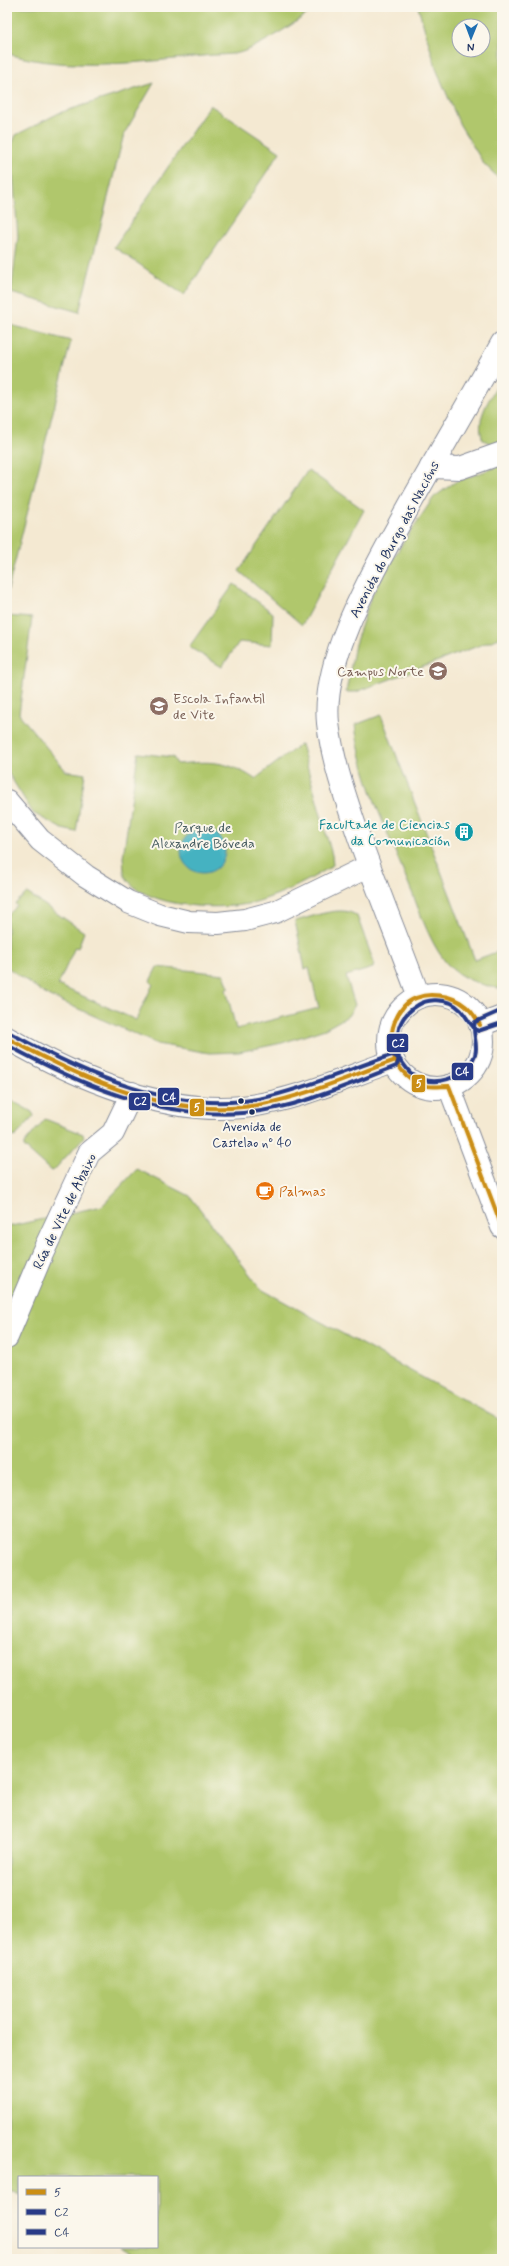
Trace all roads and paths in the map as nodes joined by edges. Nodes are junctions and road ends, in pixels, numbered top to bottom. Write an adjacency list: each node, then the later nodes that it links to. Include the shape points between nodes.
1 (502, 344): 3 (street, Avenida do Burgo das Nacións)
2 (502, 453): 3 (street, via 460,468)
3 (431, 467): 5 (street, Avenida do Burgo das Nacións, via 365,589 340,648 332,675 328,722 334,756)
4 (7, 801): 5 (street, via 40,840 86,876 128,902 160,915 189,922 218,923 245,920 275,912)
5 (369, 866): 6 (street, Avenida do Burgo das Nacións)
6 (419, 997): 8 (street, via 429,994 451,996 469,1007); 10 (street, via 405,1005 390,1031 389,1046)
7 (502, 1017): 8 (street)
8 (480, 1025): 11 (street, via 483,1040 478,1062 463,1080)
9 (7, 1038): 12 (street, via 58,1065)
10 (393, 1061): 11 (street, via 411,1081 436,1088); 12 (street, via 289,1097 244,1107 203,1108)
11 (449, 1086): 13 (street)
12 (132, 1093): 14 (street, Rúa de Vite de Abaixo, via 113,1133 89,1153)
13 (502, 1227)
14 (7, 1337)

